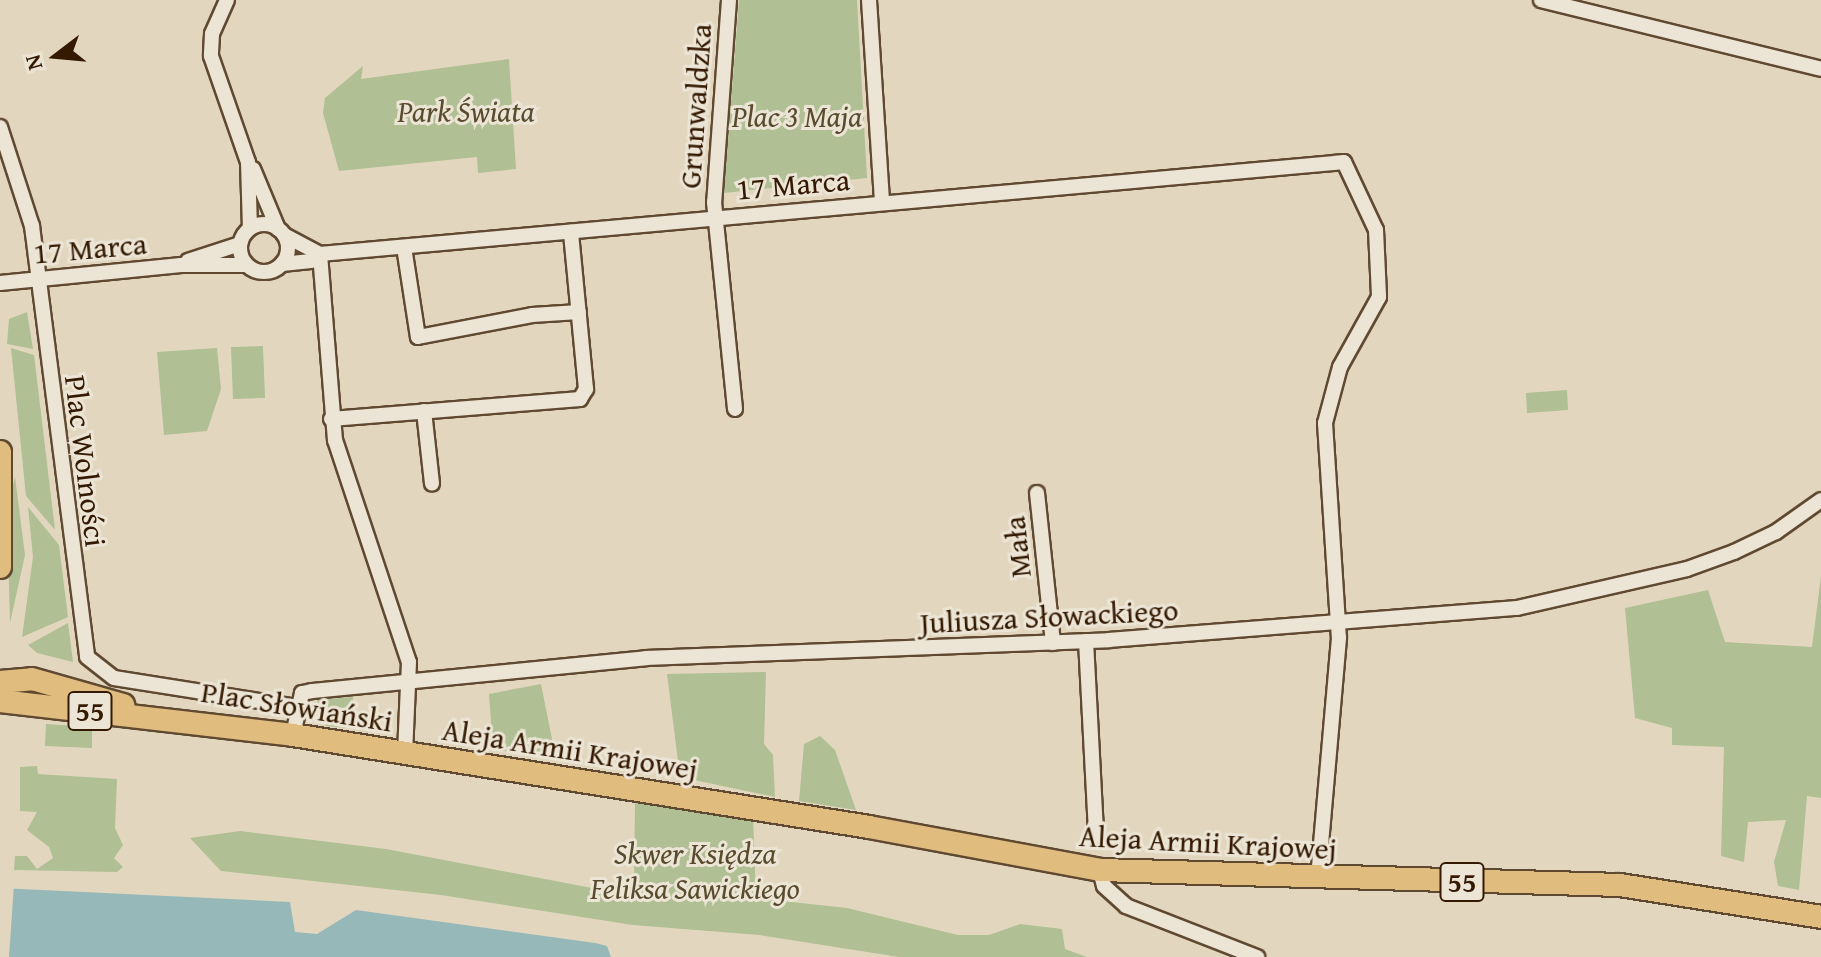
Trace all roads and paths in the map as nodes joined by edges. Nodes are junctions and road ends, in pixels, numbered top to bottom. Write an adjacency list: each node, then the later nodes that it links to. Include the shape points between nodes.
1 (227, 0): 7 (street, via 217,19 211,56)
2 (729, 0): 9 (street, Grunwaldzka)
3 (869, 0): 8 (street)
4 (1541, 0): 5 (street)
5 (1821, 69)
6 (0, 127): 19 (street, Plac Wolności, via 32,226)
7 (248, 162): 10 (street); 11 (street)
8 (882, 202): 9 (street, 17 Marca); 30 (street, 17 Marca, via 1344,162 1378,237 1377,305 1340,367 1325,423)
9 (715, 216): 12 (street, 17 Marca); 22 (street, Grunwaldzka)
10 (250, 228): 11 (street, via 264,224); 13 (street)
11 (281, 232): 15 (street); 16 (street, via 288,250)
12 (571, 232): 14 (street, 17 Marca); 21 (street)
13 (240, 244): 17 (street, 17 Marca); 18 (street)
14 (404, 247): 15 (street, 17 Marca); 21 (street, via 421,338 532,315)
15 (320, 254): 16 (street, 17 Marca, via 311,261); 24 (street)
16 (282, 264): 18 (street, via 260,272)
17 (181, 265): 18 (street, 17 Marca); 19 (street, 17 Marca)
18 (246, 265)
19 (40, 279): 20 (street, 17 Marca); 33 (street, Plac Wolności)
20 (1, 283)
21 (579, 312): 23 (street, via 586,389 580,399)
22 (735, 409)
23 (424, 411): 24 (street); 26 (street)
24 (331, 419): 35 (street, via 409,662)
25 (0, 452): 29 (main road)
26 (432, 484)
27 (1037, 493): 32 (street, Mała)
28 (1821, 500): 30 (street, Juliusza Słowackiego, via 1757,542 1687,569 1517,608)
29 (0, 567)
30 (1339, 624): 31 (street, Juliusza Słowackiego); 43 (street)
31 (1086, 641): 32 (street, Juliusza Słowackiego); 41 (street)
32 (1053, 643): 35 (street, Juliusza Słowackiego, via 646,658)
33 (84, 649): 37 (street, Plac Słowiański, via 95,667 114,678)
34 (0, 682): 38 (main road, Plac Słowiański / 55, via 48,682)
35 (411, 683): 37 (street, Juliusza Słowackiego, via 302,693); 40 (street)
36 (0, 701): 38 (main road, Plac Słowiański / 55)
37 (297, 707): 39 (street)
38 (180, 718): 39 (main road, Plac Słowiański / 55)
39 (293, 735): 40 (main road, Plac Słowiański / 55)
40 (405, 753): 42 (main road, Aleja Armii Krajowej / 55, via 869,827)
41 (1096, 835)
42 (1100, 870): 43 (main road, Aleja Armii Krajowej / 55); 45 (street, via 1104,886 1126,906)
43 (1318, 879): 44 (main road, Aleja Armii Krajowej / 55, via 1620,885)
44 (1821, 917)
45 (1257, 957)

